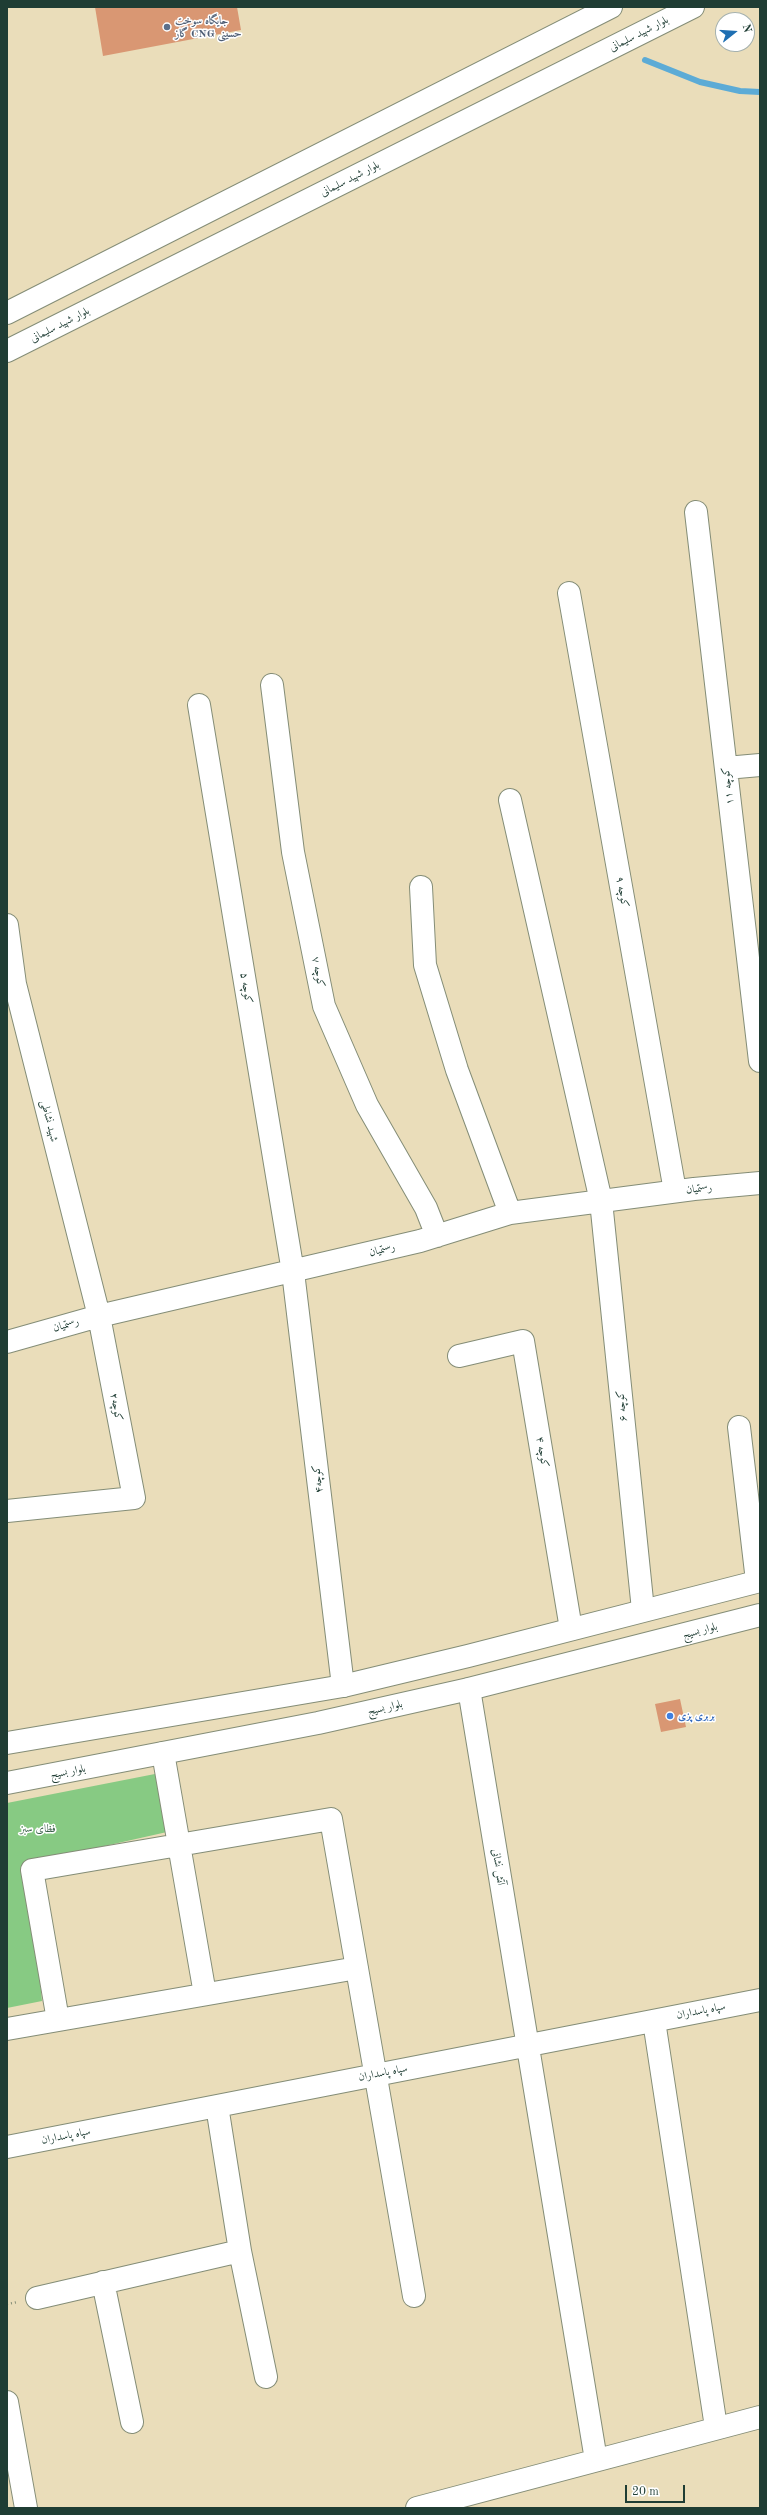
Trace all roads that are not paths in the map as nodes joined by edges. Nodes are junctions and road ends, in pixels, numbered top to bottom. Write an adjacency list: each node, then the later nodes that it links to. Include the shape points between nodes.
1 (611, 7): 3 (main road)
2 (693, 7): 4 (main road, بلوار شهید سلیمانی)
3 (7, 313)
4 (7, 352)
5 (696, 512): 10 (main road, کوچه ۱۱)
6 (569, 592): 17 (main road, کوچه ۹)
7 (272, 685): 20 (main road, کوچه ۷, via 293,852 324,1006 366,1105 426,1208)
8 (199, 705): 21 (main road, کوچه ۵)
9 (760, 765): 10 (main road)
10 (726, 768): 15 (main road, کوچه ۱۱)
11 (510, 800): 18 (main road, کوچه ۶)
12 (421, 887): 19 (main road, via 425,965 457,1070)
13 (7, 925): 14 (main road, شهید نشاطی)
14 (11, 985): 22 (main road, شهید نشاطی)
15 (760, 1061)
16 (760, 1182): 17 (main road, رستمیان)
17 (675, 1191): 18 (main road, رستمیان)
18 (601, 1201): 19 (main road, رستمیان); 28 (main road, کوچه ۶)
19 (510, 1213): 20 (main road, رستمیان)
20 (437, 1236): 21 (main road, رستمیان)
21 (293, 1272): 22 (main road, رستمیان); 32 (main road, کوچه۴)
22 (99, 1316): 23 (main road, رستمیان); 26 (main road, کوچه۲, via 134,1498)
23 (7, 1342)
24 (458, 1356): 30 (main road, کوچه ۴, via 523,1341)
25 (739, 1427): 27 (main road)
26 (7, 1511)
27 (758, 1581): 28 (main road)
28 (643, 1610): 30 (main road)
29 (760, 1615): 33 (main road, بلوار بسیج)
30 (571, 1629): 31 (main road)
31 (468, 1656): 32 (main road); 33 (main road, آتش نشانی)
32 (343, 1686): 34 (main road)
33 (469, 1689): 35 (main road, بلوار بسیج); 44 (main road, آتش نشانی)
34 (7, 1743)
35 (163, 1754): 36 (main road, بلوار بسیج); 37 (main road)
36 (7, 1783)
37 (179, 1845): 38 (main road, via 331,1819); 39 (main road); 41 (main road, via 32,1870)
38 (357, 1968): 39 (main road); 45 (main road)
39 (205, 1994): 41 (main road)
40 (760, 2000): 42 (main road, سپاه پاسداران)
41 (58, 2020): 43 (main road)
42 (654, 2021): 44 (main road, سپاه پاسداران); 56 (main road)
43 (7, 2029)
44 (528, 2045): 45 (main road, سپاه پاسداران); 57 (main road, آتش نشانی)
45 (375, 2074): 46 (main road, سپاه پاسداران); 50 (main road)
46 (217, 2106): 47 (main road, سپاه پاسداران); 48 (main road)
47 (7, 2147)
48 (240, 2251): 49 (main road); 52 (main road)
49 (103, 2282): 51 (main road); 55 (main road)
50 (414, 2296)
51 (37, 2298)
52 (266, 2377)
53 (7, 2402): 58 (main road)
54 (760, 2417): 56 (main road)
55 (132, 2422)
56 (716, 2428): 57 (main road)
57 (596, 2460): 59 (main road)
58 (26, 2508)
59 (417, 2508)

